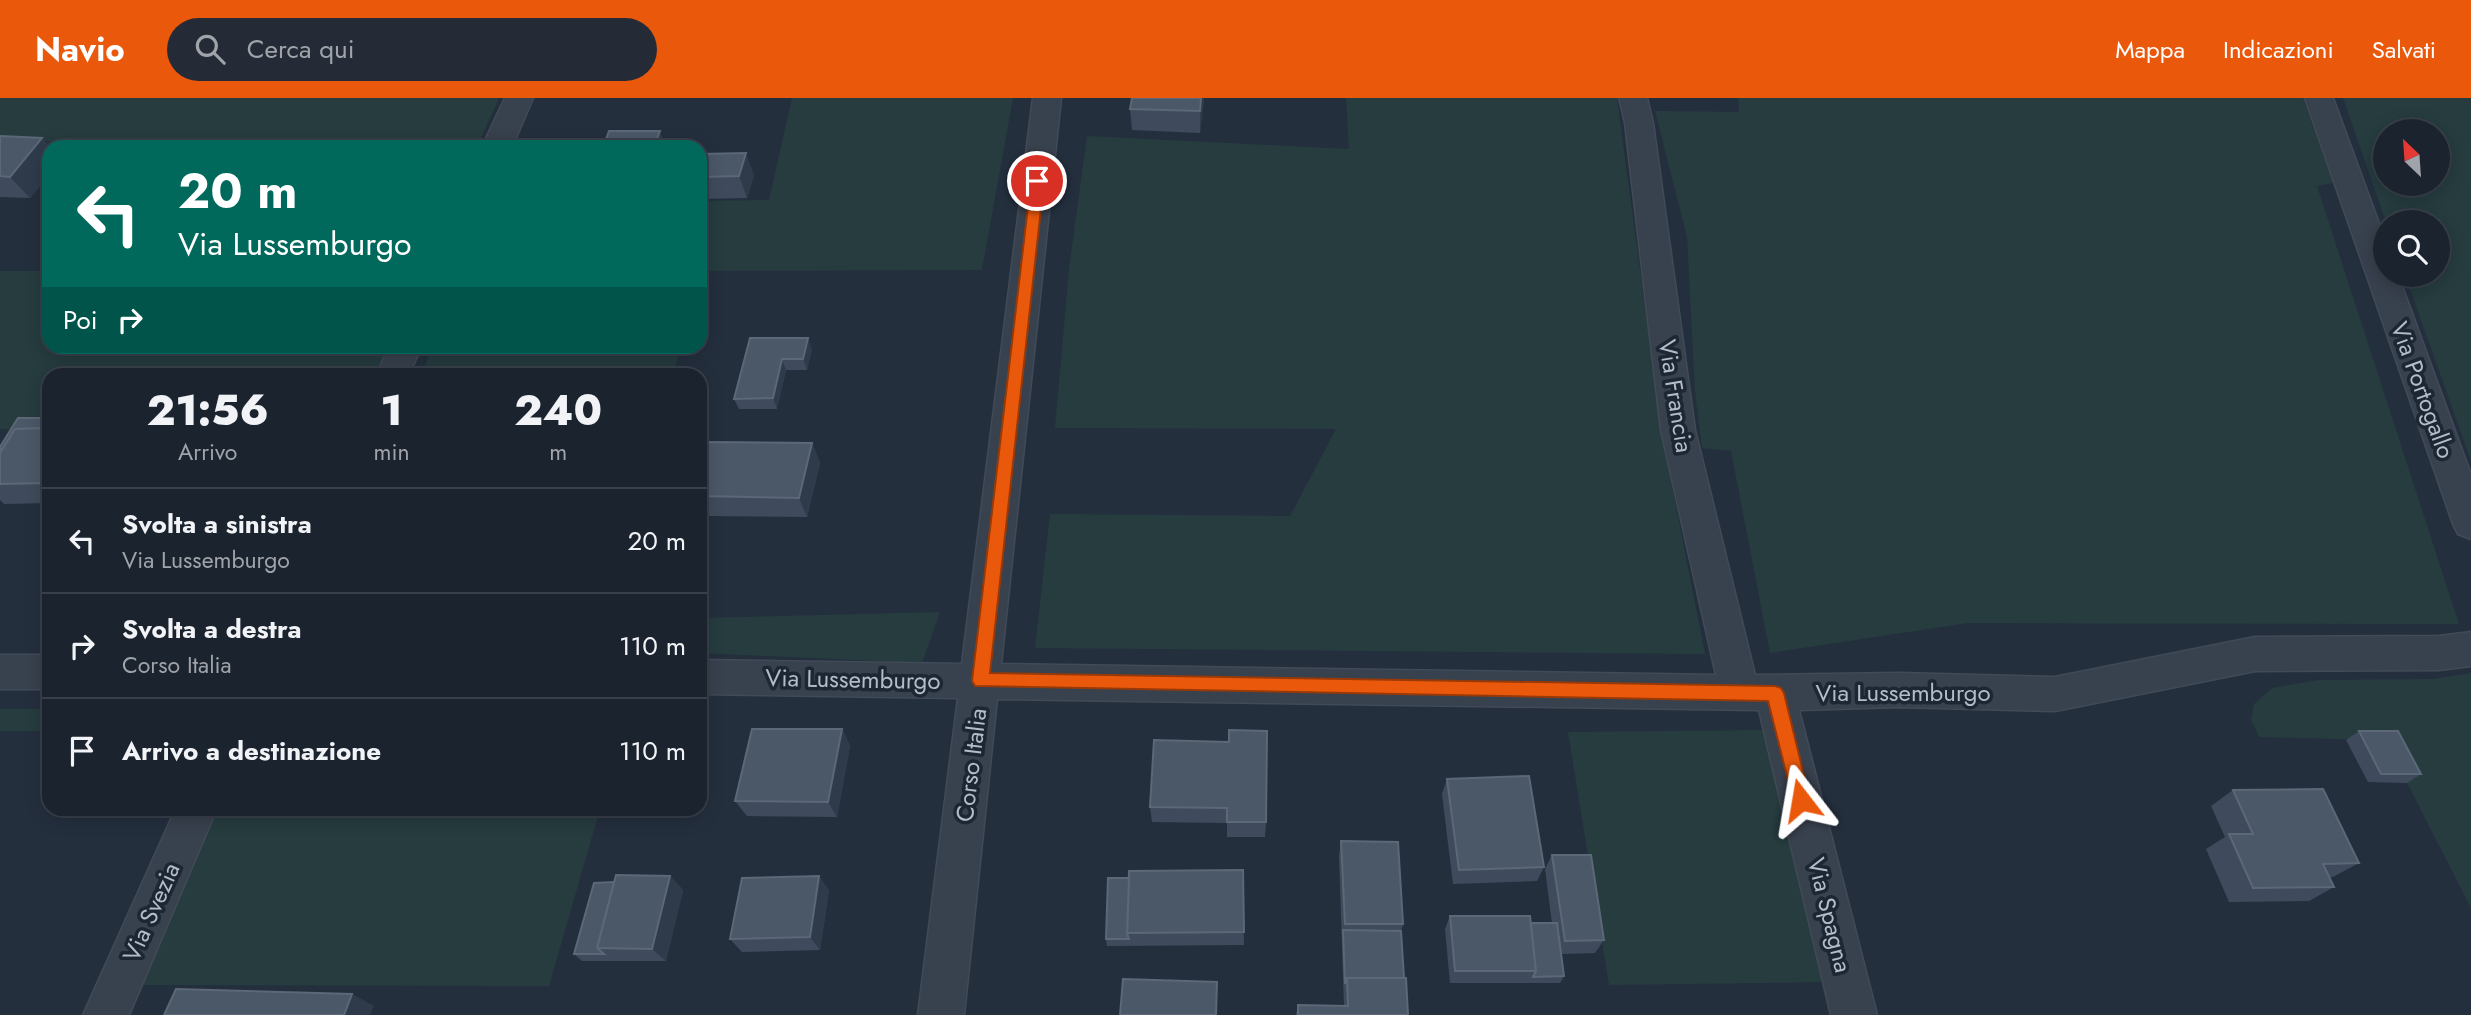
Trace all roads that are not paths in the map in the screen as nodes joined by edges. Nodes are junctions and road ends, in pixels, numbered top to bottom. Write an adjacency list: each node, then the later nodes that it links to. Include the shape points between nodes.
1 (519, 98): 5 (street)
2 (1047, 98): 11 (street, Corso Italia)
3 (1633, 98): 12 (street, Via Francia, via 1678,430)
4 (2319, 98): 6 (street, Via Portogallo)
5 (500, 140)
6 (2471, 524)
7 (2471, 649): 12 (street, Via Lussemburgo, via 2255,654 2055,694)
8 (0, 672): 9 (street)
9 (42, 672)
10 (707, 677): 11 (street, Via Lussemburgo)
11 (981, 681): 12 (street, Via Lussemburgo); 15 (street, Corso Italia)
12 (1757, 692): 16 (street, Via Spagna)
13 (193, 816): 14 (street, Via Svezia)
14 (106, 1015)
15 (941, 1015)
16 (1854, 1015)

